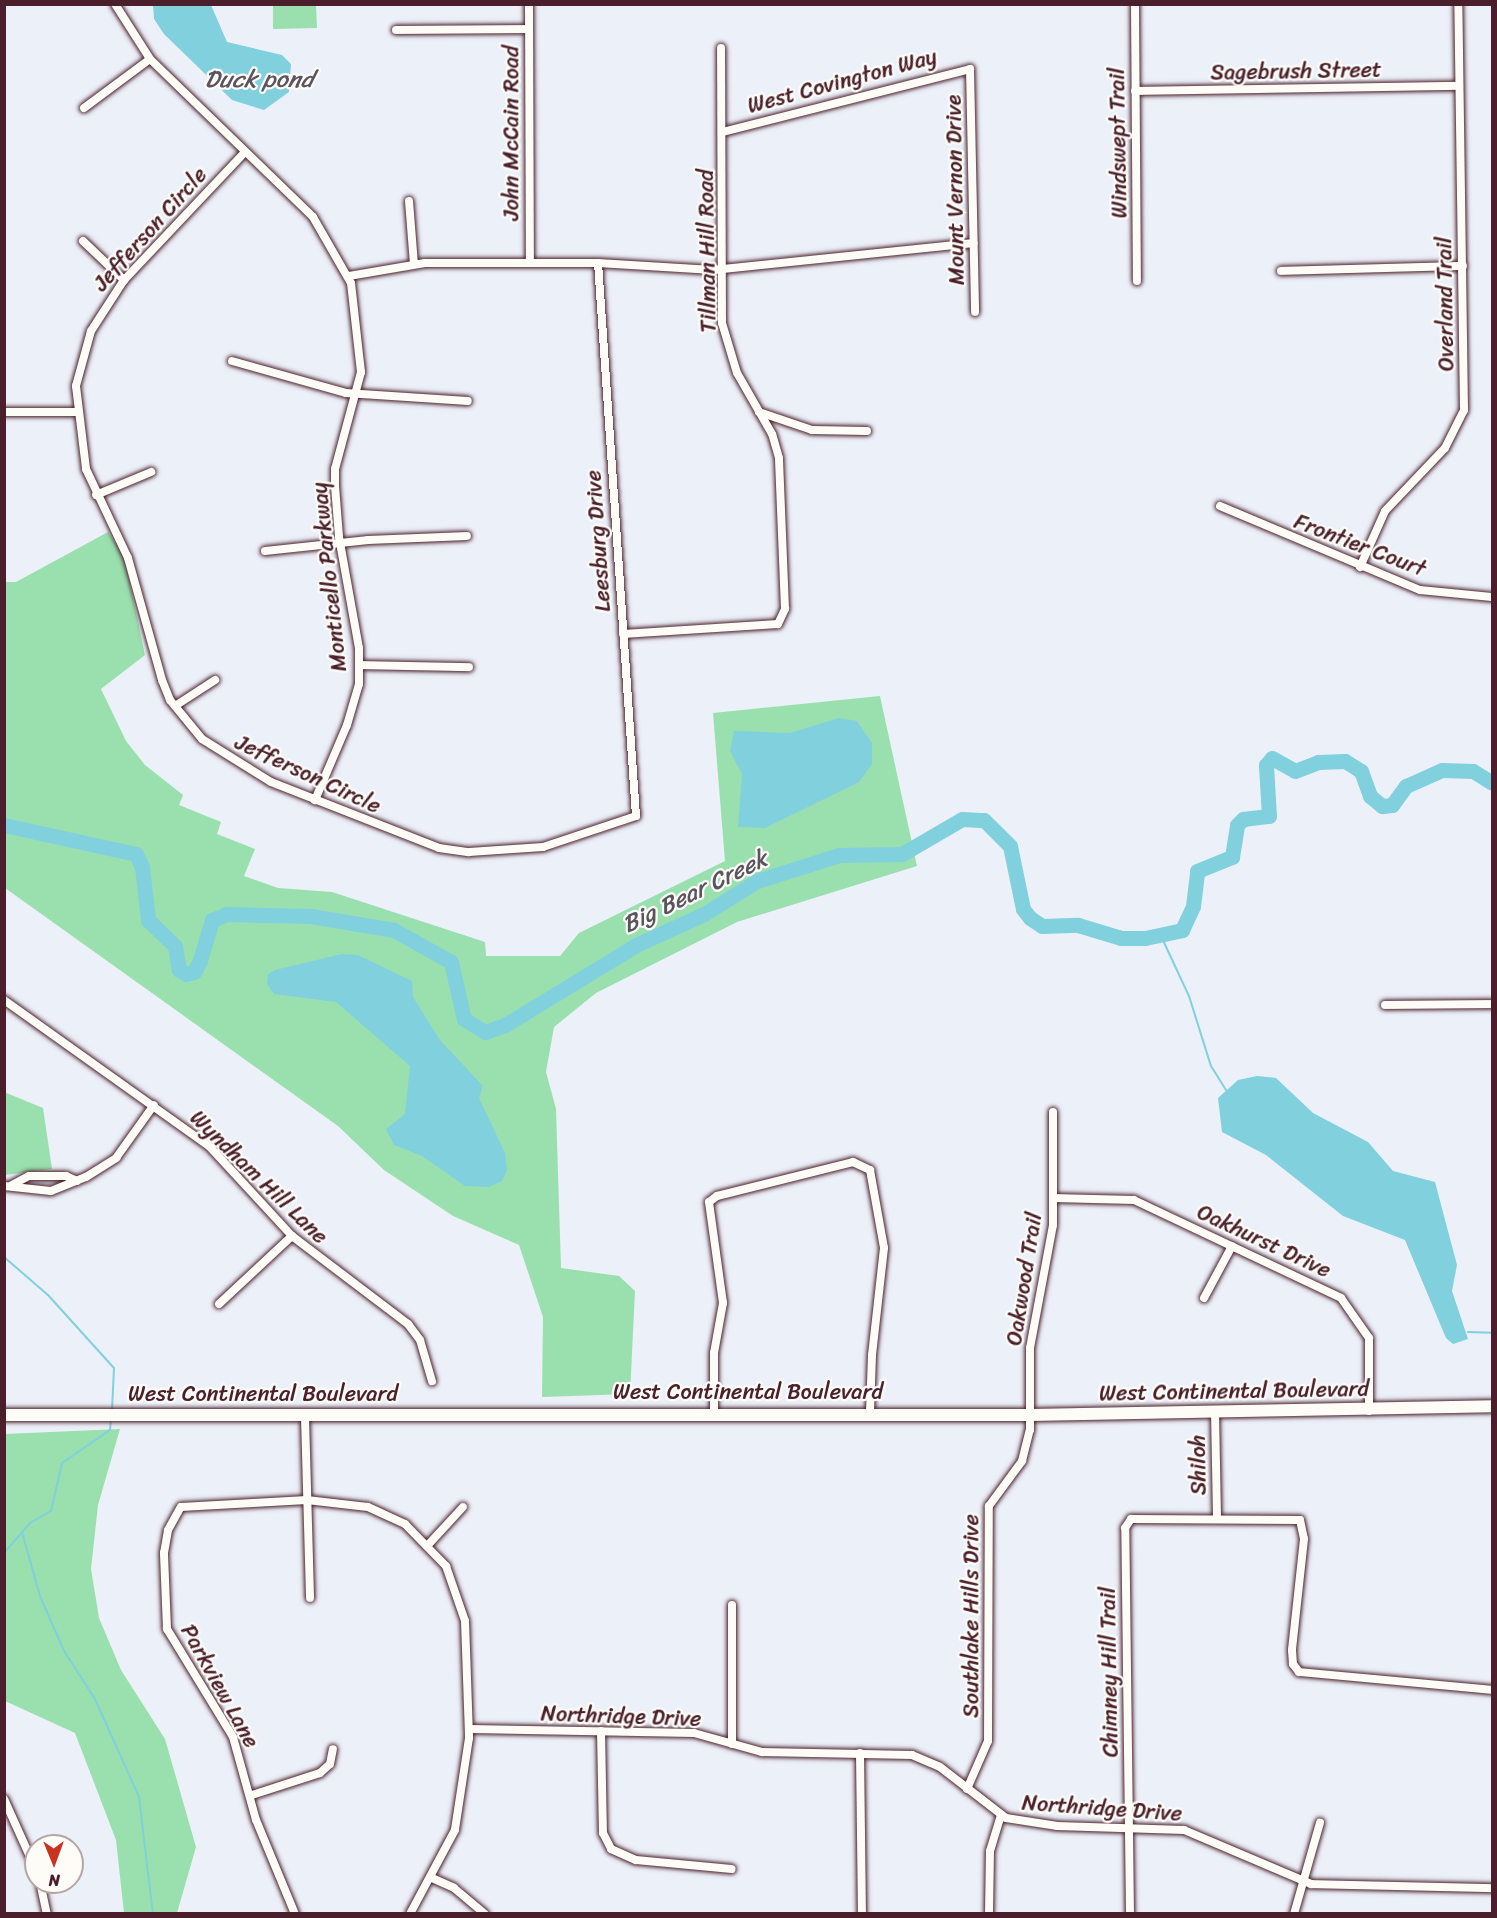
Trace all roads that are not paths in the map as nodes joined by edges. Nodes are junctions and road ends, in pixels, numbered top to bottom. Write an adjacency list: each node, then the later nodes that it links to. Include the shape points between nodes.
1 (115, 4): 8 (street, Monticello Parkway)
2 (530, 4): 5 (street, John McCain Road)
3 (1135, 4): 11 (street, Windswept Trail)
4 (1458, 4): 10 (street, Overland Trail)
5 (529, 29): 6 (street); 18 (street, John McCain Road)
6 (396, 30)
7 (721, 48): 13 (street, Tillman Hill Road)
8 (150, 59): 12 (street); 14 (street, Monticello Parkway)
9 (970, 69): 13 (street, West Covington Way); 17 (street, Mount Vernon Drive)
10 (1458, 86): 11 (street, Sagebrush Street); 21 (street, Overland Trail)
11 (1135, 91): 26 (street, Windswept Trail)
12 (84, 108)
13 (723, 132): 22 (street, Tillman Hill Road)
14 (245, 152): 24 (street, Monticello Parkway, via 313,217); 25 (street, Jefferson Circle)
15 (409, 201): 20 (street)
16 (83, 241): 25 (street)
17 (974, 243): 22 (street); 27 (street, Mount Vernon Drive)
18 (530, 262): 19 (street); 20 (street)
19 (598, 263): 22 (street); 43 (street, Leesburg Drive)
20 (414, 264): 24 (street)
21 (1463, 266): 23 (street); 41 (street, Overland Trail, via 1462,419 1436,460 1385,511)
22 (722, 269): 33 (street, Tillman Hill Road, via 722,323 728,351)
23 (1281, 271)
24 (349, 276): 29 (street, Monticello Parkway, via 361,352)
25 (124, 280): 32 (street, Jefferson Circle, via 85,348)
26 (1137, 281)
27 (975, 312)
28 (232, 361): 29 (street)
29 (357, 394): 30 (street); 39 (street, Monticello Parkway, via 335,468)
30 (468, 401)
31 (4, 412): 32 (street)
32 (76, 412): 36 (street, Jefferson Circle, via 80,446)
33 (759, 412): 34 (street, via 812,430); 43 (street, Tillman Hill Road, via 779,458 782,621)
34 (867, 431)
35 (152, 472): 36 (street)
36 (96, 495): 47 (street, Jefferson Circle, via 128,558 162,680)
37 (1220, 506): 41 (street, Frontier Court)
38 (467, 536): 39 (street)
39 (340, 545): 40 (street); 44 (street, Monticello Parkway, via 352,594)
40 (265, 551)
41 (1360, 567): 42 (street, Frontier Court, via 1420,590)
42 (1492, 597)
43 (623, 634): 49 (street, Leesburg Drive)
44 (360, 665): 45 (street); 48 (street, Monticello Parkway, via 347,725)
45 (469, 667)
46 (215, 680): 47 (street)
47 (174, 706): 48 (street, Jefferson Circle, via 218,752)
48 (315, 800): 49 (street, Jefferson Circle, via 389,831 469,852 543,847)
49 (636, 816)
50 (4, 999): 53 (street, Wyndham Hill Lane)
51 (1492, 1004): 52 (street)
52 (1385, 1005)
53 (154, 1105): 55 (street, via 116,1158); 58 (street, Wyndham Hill Lane, via 209,1146)
54 (1053, 1113): 57 (street, Oakwood Trail)
55 (77, 1181): 56 (street, via 51,1191); 56 (street, via 66,1176 29,1176)
56 (8, 1186)
57 (1053, 1198): 59 (street, Oakhurst Drive, via 1134,1200); 69 (street, Oakwood Trail, via 1048,1263 1030,1348)
58 (291, 1236): 61 (street); 62 (street, Wyndham Hill Lane, via 408,1324 420,1340)
59 (1232, 1246): 60 (street); 64 (street, Oakhurst Drive, via 1323,1287 1350,1309 1369,1338)
60 (1204, 1298)
61 (219, 1304)
62 (432, 1381)
63 (1492, 1406): 64 (main road, West Continental Boulevard)
64 (1369, 1410): 65 (main road, West Continental Boulevard)
65 (1215, 1412): 69 (main road, West Continental Boulevard); 73 (street, Shiloh)
66 (870, 1413): 67 (main road, West Continental Boulevard); 67 (street, via 884,1248 870,1170 853,1162 717,1196 709,1202 723,1303 714,1353); 69 (main road, West Continental Boulevard)
67 (714, 1414): 70 (main road, West Continental Boulevard)
68 (4, 1415): 70 (main road, West Continental Boulevard)
69 (1030, 1415): 83 (street, Southlake Hills Drive, via 1022,1461 989,1506 988,1741)
70 (305, 1417): 71 (street)
71 (307, 1500): 74 (street, via 387,1514); 75 (street); 84 (street, Parkview Lane, via 181,1507 168,1530 162,1595 167,1629 233,1737)
72 (463, 1507): 74 (street)
73 (1217, 1517): 77 (street, via 1300,1520 1304,1539 1292,1650 1293,1664 1299,1672); 88 (street, Chimney Hill Trail, via 1142,1517 1131,1519 1125,1528)
74 (427, 1546): 78 (street, via 446,1566 462,1603)
75 (310, 1598)
76 (732, 1605): 80 (street)
77 (1492, 1690)
78 (470, 1730): 79 (street, Northridge Drive); 91 (street, via 455,1830)
79 (601, 1731): 80 (street, Northridge Drive, via 694,1732); 90 (street, via 603,1833 611,1849 636,1860)
80 (732, 1744): 82 (street, Northridge Drive, via 762,1752)
81 (333, 1749): 84 (street, via 330,1764 320,1773)
82 (860, 1753): 83 (street, Northridge Drive, via 924,1758); 99 (street)
83 (967, 1789): 86 (street, Northridge Drive)
84 (252, 1795): 96 (street, Parkview Lane, via 256,1820)
85 (4, 1799): 89 (street)
86 (1001, 1815): 88 (street, Northridge Drive, via 1057,1826); 100 (street, via 990,1851)
87 (1320, 1823): 92 (street)
88 (1129, 1826): 92 (street, Northridge Drive, via 1196,1834); 101 (street, Chimney Hill Trail)
89 (24, 1843)
90 (732, 1869)
91 (432, 1878): 97 (street); 98 (street, via 454,1888)
92 (1300, 1881): 93 (street, Northridge Drive); 102 (street)
93 (1492, 1888)
94 (43, 1894): 95 (street)
95 (47, 1914)
96 (295, 1914)
97 (410, 1914)
98 (484, 1914)
99 (862, 1914)
100 (989, 1914)
101 (1130, 1914)
102 (1294, 1914)

